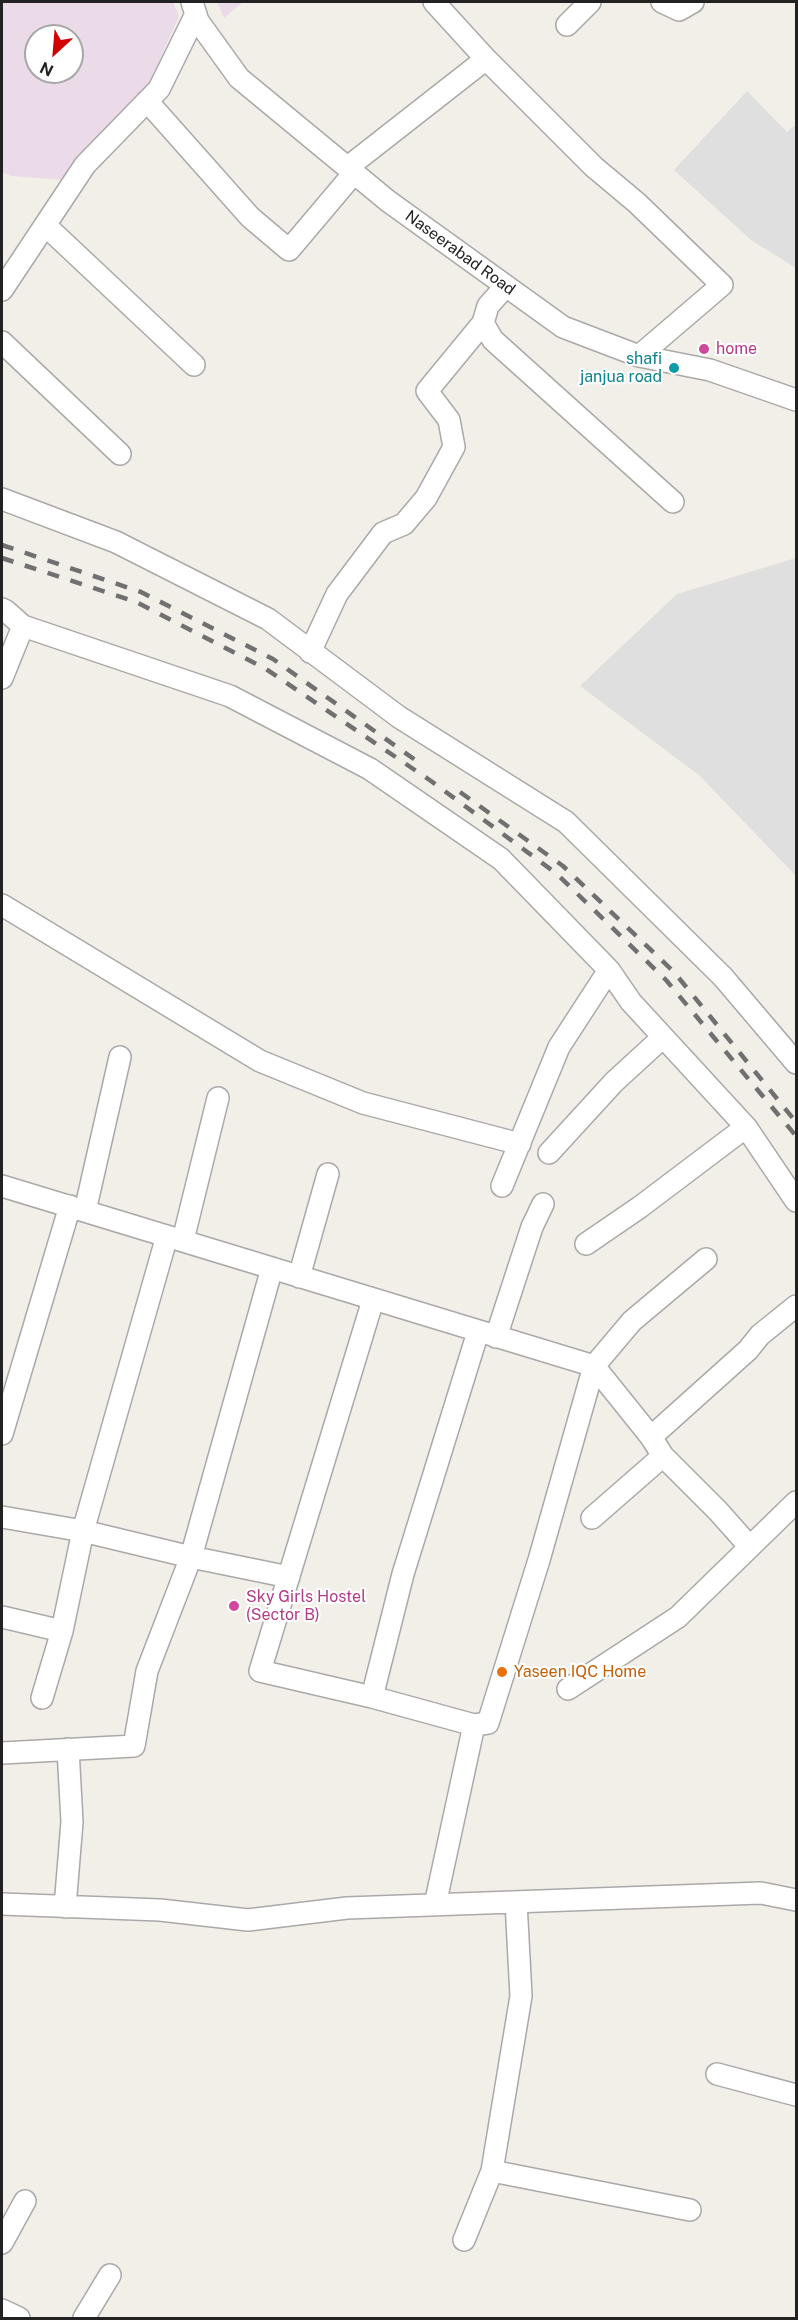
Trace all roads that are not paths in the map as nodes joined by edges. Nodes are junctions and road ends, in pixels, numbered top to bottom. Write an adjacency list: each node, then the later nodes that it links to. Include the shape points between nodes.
1 (434, 2): 7 (street)
2 (590, 2): 6 (street)
3 (662, 2): 4 (street, via 679,10)
4 (693, 2)
5 (194, 8): 8 (street, via 159,89); 9 (street, Naseerabad Road, via 198,21 238,78)
6 (567, 24)
7 (486, 58): 9 (street); 15 (street, via 594,167 722,285)
8 (147, 101): 9 (street, via 250,217 289,250); 10 (street, via 85,165)
9 (351, 170): 11 (street, Naseerabad Road)
10 (45, 225): 12 (street); 16 (street)
11 (505, 287): 13 (street, via 488,306); 15 (street, Naseerabad Road, via 563,327)
12 (2, 290)
13 (483, 323): 20 (street, via 493,340); 23 (street, via 427,391 449,420 454,447 426,498 404,524 383,533 337,594)
14 (2, 342): 18 (street)
15 (639, 356): 17 (street, Naseerabad Road, via 710,370)
16 (194, 365)
17 (796, 400)
18 (120, 454)
19 (2, 499): 23 (street, via 116,542 268,619)
20 (673, 502)
21 (2, 609): 22 (street)
22 (23, 626): 24 (street); 26 (street, via 230,696 370,769 501,859)
23 (310, 652): 29 (street, via 399,717 566,822 723,977)
24 (2, 678)
25 (2, 905): 32 (street, via 260,1061 363,1103)
26 (609, 970): 27 (street); 32 (street, via 559,1047)
27 (662, 1038): 31 (street); 33 (street, via 614,1082)
28 (120, 1056): 39 (street)
29 (796, 1063)
30 (218, 1098): 40 (street)
31 (746, 1127): 37 (street); 41 (street)
32 (520, 1144): 36 (street)
33 (549, 1152)
34 (328, 1174): 44 (street)
35 (2, 1186): 39 (street)
36 (502, 1186)
37 (796, 1201)
38 (543, 1204): 47 (street)
39 (78, 1208): 40 (street); 49 (street)
40 (175, 1238): 43 (street); 55 (street)
41 (586, 1244)
42 (706, 1259): 48 (street, via 632,1321)
43 (273, 1268): 44 (street); 57 (street)
44 (299, 1277): 45 (street)
45 (373, 1300): 47 (street); 58 (street)
46 (796, 1306): 50 (street)
47 (487, 1335): 48 (street); 62 (street, via 403,1574)
48 (594, 1366): 50 (street); 64 (street, via 540,1560 488,1723)
49 (2, 1434)
50 (651, 1437): 51 (street)
51 (663, 1456): 54 (street); 56 (street)
52 (796, 1502): 56 (street)
53 (2, 1517): 55 (street)
54 (592, 1518)
55 (83, 1531): 57 (street); 60 (street)
56 (750, 1547): 61 (street, via 678,1617)
57 (191, 1557): 58 (street); 65 (street, via 147,1671 134,1746)
58 (289, 1577): 62 (street, via 260,1671)
59 (2, 1617): 60 (street)
60 (62, 1631): 63 (street)
61 (568, 1689)
62 (372, 1696): 64 (street)
63 (42, 1698)
64 (474, 1725): 70 (street)
65 (68, 1749): 66 (street); 71 (street, via 72,1822)
66 (2, 1753)
67 (796, 1900): 68 (street, via 761,1893)
68 (516, 1902): 70 (street); 74 (street, via 521,1996)
69 (2, 1904): 71 (street)
70 (435, 1905): 71 (street, via 347,1908 248,1920 160,1910)
71 (65, 1907)
72 (717, 2074): 73 (street)
73 (796, 2094)
74 (492, 2171): 76 (street); 77 (street)
75 (25, 2202): 78 (street)
76 (690, 2210)
77 (464, 2240)
78 (2, 2243)
79 (110, 2275): 82 (street)
80 (2, 2310): 81 (street)
81 (19, 2319)
82 (84, 2319)

